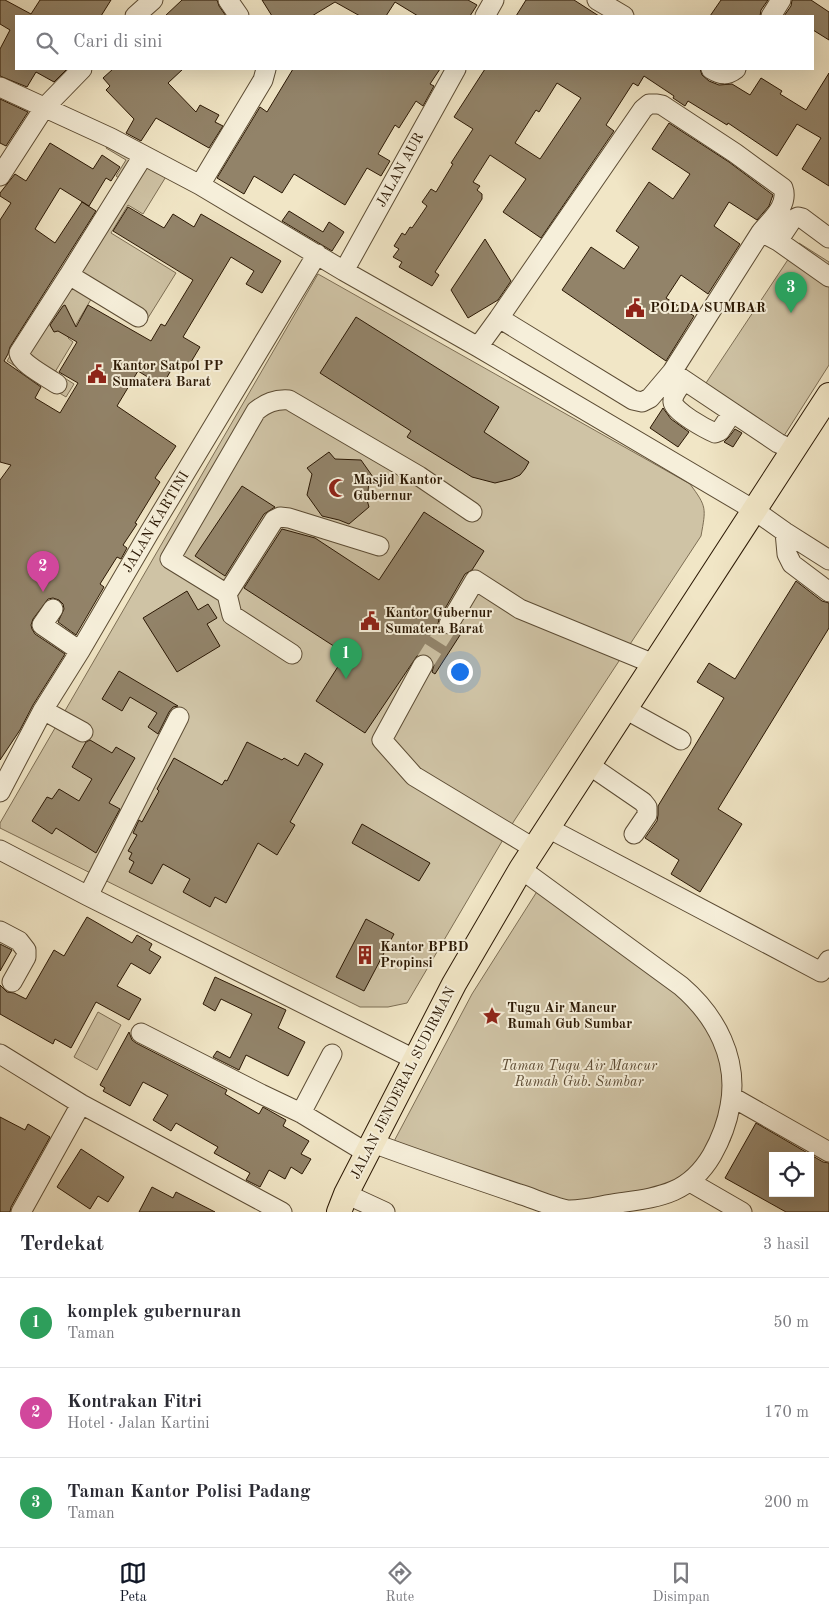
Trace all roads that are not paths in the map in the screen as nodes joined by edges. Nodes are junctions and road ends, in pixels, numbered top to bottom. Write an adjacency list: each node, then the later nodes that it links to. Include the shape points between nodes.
1 (153, 0): 5 (street)
2 (228, 0): 6 (street)
3 (597, 0): 7 (street)
4 (781, 0): 8 (street)
5 (136, 15)
6 (238, 15)
7 (622, 15)
8 (772, 15)
9 (81, 70): 15 (street)
10 (266, 70): 18 (street, via 263,80)
11 (455, 70): 23 (street, JALAN AUR)
12 (713, 70): 13 (street, via 724,75)
13 (734, 70)
14 (0, 88): 15 (street)
15 (44, 108): 16 (street); 17 (street)
16 (143, 156): 18 (street); 24 (street)
17 (0, 176)
18 (200, 185): 22 (street)
19 (760, 232): 21 (street); 27 (street, via 784,201 783,188 662,105 649,104); 29 (street)
20 (829, 238): 21 (street, via 798,217 792,220)
21 (778, 241): 25 (street)
22 (317, 254): 23 (street); 37 (street, JALAN KARTINI)
23 (344, 271): 28 (street)
24 (69, 275): 26 (street); 30 (street, via 19,352 25,362)
25 (829, 275)
26 (138, 317)
27 (499, 318): 28 (street); 29 (street, via 638,402 650,398)
28 (478, 347): 34 (street)
29 (678, 376): 32 (street); 32 (street, via 673,398 678,410 715,433 720,431)
30 (57, 384)
31 (826, 405): 33 (main road, JALAN JENDERAL SUDIRMAN)
32 (732, 413): 33 (street)
33 (793, 450): 34 (main road, JALAN JENDERAL SUDIRMAN)
34 (754, 510): 36 (street); 47 (main road, JALAN JENDERAL SUDIRMAN)
35 (472, 512): 39 (street, via 419,476 288,400 274,400 256,412)
36 (785, 532): 40 (street); 41 (street, via 787,554 792,564)
37 (149, 533): 39 (street); 45 (street, JALAN KARTINI)
38 (379, 546): 42 (street, via 280,517 274,520)
39 (175, 549): 42 (street, via 171,560)
40 (829, 560)
41 (829, 592)
42 (227, 594): 46 (street, via 232,615)
43 (53, 609): 45 (street, via 42,625)
44 (450, 624): 47 (street, via 475,580 520,609)
45 (80, 651): 50 (street, JALAN KARTINI)
46 (292, 654)
47 (654, 664): 49 (main road, JALAN JENDERAL SUDIRMAN)
48 (422, 665): 58 (street, via 382,740 414,776)
49 (625, 709): 53 (street); 54 (main road, JALAN JENDERAL SUDIRMAN)
50 (43, 710): 52 (street); 55 (street, JALAN KARTINI)
51 (180, 717): 61 (street)
52 (83, 732)
53 (682, 740)
54 (589, 764): 56 (main road, JALAN JENDERAL SUDIRMAN); 57 (street, via 647,807 647,815)
55 (0, 792)
56 (548, 828): 58 (main road, JALAN JENDERAL SUDIRMAN); 63 (street)
57 (634, 834)
58 (535, 849): 60 (main road, JALAN JENDERAL SUDIRMAN)
59 (0, 850): 61 (street)
60 (522, 869): 68 (main road, JALAN JENDERAL SUDIRMAN); 69 (street, via 681,986 694,999 724,1043 732,1075)
61 (88, 896): 68 (street)
62 (0, 931): 64 (street, via 19,941 26,950 26,957)
63 (825, 966)
64 (12, 982)
65 (141, 1033): 71 (street)
66 (0, 1054): 70 (street)
67 (332, 1054): 71 (street)
68 (414, 1059): 72 (main road, JALAN JENDERAL SUDIRMAN)
69 (732, 1097): 73 (street); 74 (street, via 722,1137 708,1162)
70 (81, 1104): 77 (street); 78 (street)
71 (302, 1112): 72 (street)
72 (370, 1148): 75 (main road, JALAN JENDERAL SUDIRMAN); 76 (street)
73 (829, 1152)
74 (690, 1182): 76 (street, via 651,1198); 80 (street)
75 (342, 1203): 79 (street)
76 (570, 1211)
77 (22, 1212)
78 (282, 1212)
79 (385, 1212)
80 (742, 1212)

